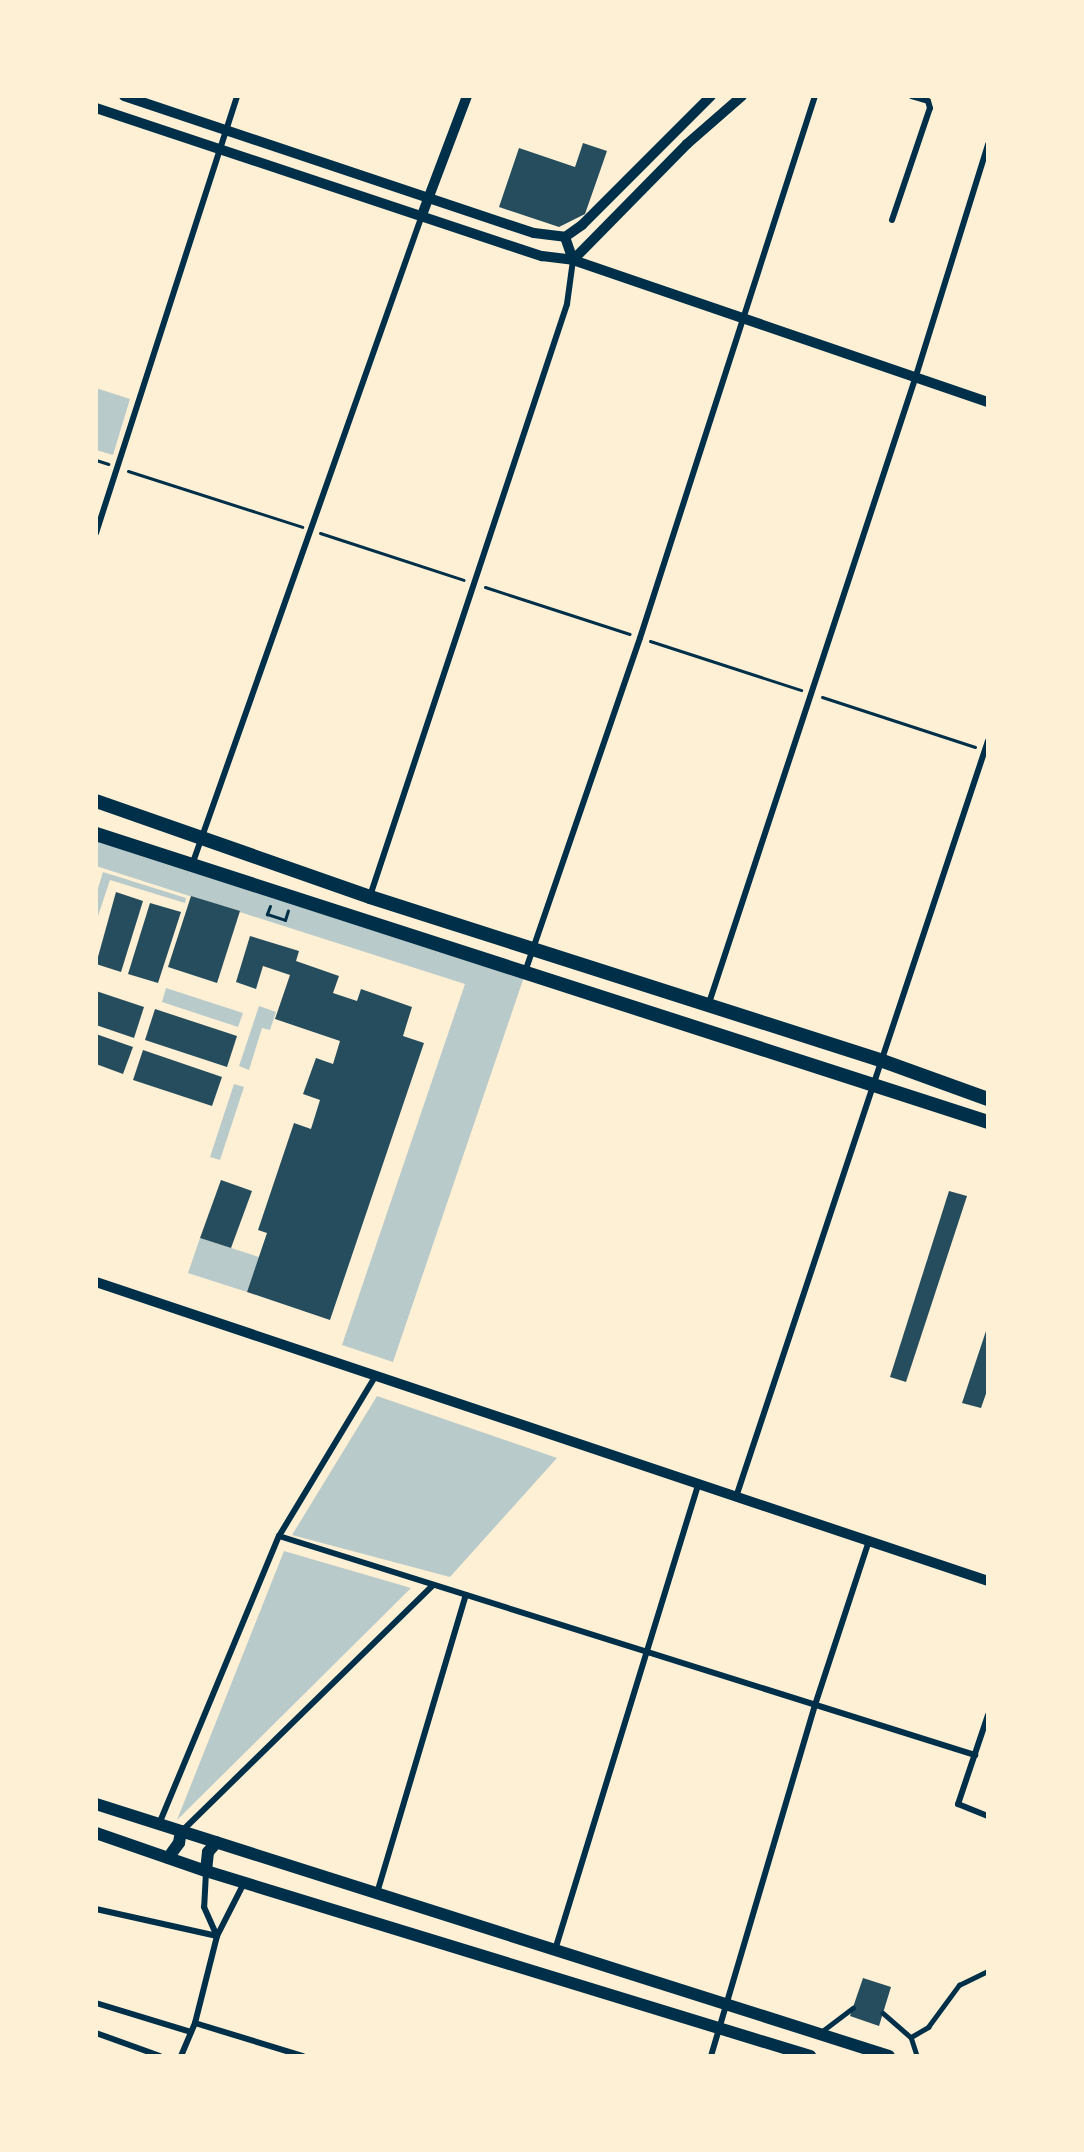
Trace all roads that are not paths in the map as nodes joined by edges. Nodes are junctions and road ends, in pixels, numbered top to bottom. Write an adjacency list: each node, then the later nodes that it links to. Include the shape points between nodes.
1 (124, 96): 9 (street)
2 (237, 96): 9 (street)
3 (467, 96): 12 (street)
4 (711, 96): 15 (street, via 582,225)
5 (742, 96): 16 (street, via 687,144)
6 (816, 96): 17 (street)
7 (912, 96): 14 (street, via 930,103)
8 (96, 108): 11 (street)
9 (226, 132): 11 (street); 12 (street)
10 (988, 144): 18 (street)
11 (218, 150): 13 (street); 20 (street)
12 (428, 198): 13 (street); 15 (street, via 534,233)
13 (422, 215): 16 (street, via 542,256); 24 (street)
14 (892, 220)
15 (565, 237): 16 (street)
16 (573, 260): 17 (street); 26 (street, via 567,304)
17 (744, 321): 18 (street); 27 (street)
18 (915, 379): 19 (street); 29 (street)
19 (988, 402)
20 (96, 533)
21 (988, 741): 30 (street)
22 (96, 801): 24 (main road)
23 (96, 834): 25 (main road)
24 (202, 836): 25 (street); 26 (main road)
25 (191, 866): 28 (main road)
26 (370, 897): 27 (main road)
27 (534, 949): 28 (street); 29 (main road)
28 (525, 974): 31 (main road)
29 (708, 1007): 30 (main road)
30 (880, 1060): 31 (street); 32 (main road)
31 (873, 1083): 33 (main road); 37 (street)
32 (988, 1099)
33 (988, 1122)
34 (96, 1282): 35 (street)
35 (376, 1374): 36 (street); 38 (street)
36 (698, 1484): 37 (street); 43 (street)
37 (736, 1497): 39 (street)
38 (279, 1536): 41 (street); 49 (street)
39 (869, 1541): 40 (street); 44 (street)
40 (988, 1581)
41 (433, 1585): 42 (street); 50 (street)
42 (466, 1595): 43 (street); 56 (street)
43 (644, 1651): 44 (street); 59 (street)
44 (815, 1705): 46 (street); 62 (street)
45 (988, 1715): 46 (street)
46 (975, 1755): 48 (street, via 957,1804)
47 (96, 1804): 49 (main road)
48 (988, 1816)
49 (159, 1824): 50 (main road)
50 (182, 1831): 52 (main road); 53 (main road, via 179,1844)
51 (96, 1833): 53 (main road)
52 (217, 1842): 54 (main road, via 208,1852); 56 (main road)
53 (168, 1858): 54 (main road)
54 (206, 1871): 55 (main road); 58 (street, via 204,1907)
55 (244, 1881): 58 (street); 66 (main road)
56 (377, 1893): 59 (main road)
57 (96, 1909): 58 (street)
58 (217, 1936): 65 (street)
59 (555, 1950): 62 (main road)
60 (988, 1971): 70 (lane, via 959,1985 928,2027)
61 (96, 2003): 67 (street)
62 (726, 2004): 66 (street); 69 (main road)
63 (853, 2008): 69 (lane)
64 (883, 2013): 70 (lane)
65 (195, 2022): 67 (street); 73 (street)
66 (719, 2028): 74 (street); 75 (main road)
67 (191, 2032): 72 (street)
68 (96, 2033): 71 (street)
69 (819, 2034): 76 (main road)
70 (912, 2037): 77 (lane)
71 (160, 2056)
72 (181, 2056)
73 (303, 2056)
74 (711, 2056)
75 (810, 2056)
76 (889, 2056)
77 (917, 2056)

